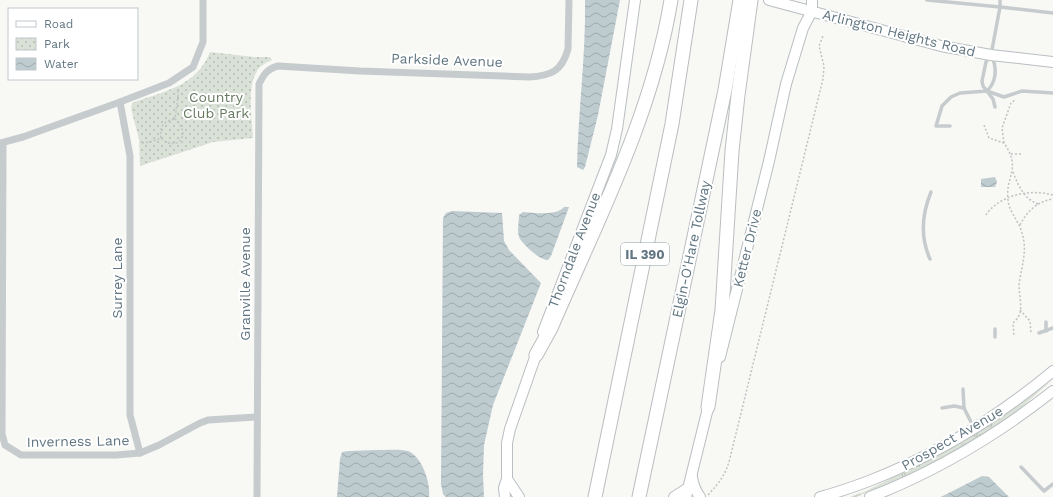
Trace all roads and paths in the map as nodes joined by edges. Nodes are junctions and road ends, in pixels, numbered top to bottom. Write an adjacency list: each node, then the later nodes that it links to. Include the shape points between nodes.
1 (203, 0): 23 (street, via 203,42 193,67 169,83)
2 (569, 0): 18 (street, Parkside Avenue, via 566,57 554,72 542,76 278,66)
3 (635, 0): 53 (street, Thorndale Avenue, via 617,129 610,155)
4 (740, 0): 72 (highway, Elgin-O'Hare Tollway / IL 390, via 725,90)
5 (751, 0): 57 (highway, via 732,151 722,310)
6 (769, 0): 13 (street, Arlington Heights Road)
7 (812, 0): 13 (street, Ketter Drive)
8 (927, 0): 12 (lane)
9 (1000, 0): 12 (lane)
10 (670, 2): 53 (highway, via 653,77 631,145 551,328)
11 (690, 5): 71 (highway, IL 390, via 672,124)
12 (1000, 7): 14 (lane); 16 (lane)
13 (812, 11): 16 (street, Arlington Heights Road, via 941,46); 57 (street, Ketter Drive, via 803,28 786,84)
14 (1053, 13)
15 (823, 36): 75 (path, via 819,46 824,66 823,79 727,470)
16 (991, 55): 17 (street, Arlington Heights Road); 20 (lane, via 996,71 994,82); 20 (lane, via 986,62 982,81)
17 (1053, 62)
18 (264, 73): 60 (street, Granville Avenue, via 259,84)
19 (178, 90): 25 (path)
20 (987, 92): 21 (lane, via 1004,97); 24 (lane); 27 (lane, via 960,93 951,97 942,106 936,126)
21 (1018, 93): 22 (lane); 31 (path, via 1019,98 1011,103 1002,128)
22 (1053, 93)
23 (120, 102): 29 (street); 62 (street, Surrey Lane, via 130,156 130,415)
24 (995, 107)
25 (175, 119): 28 (path, via 162,124); 28 (path, via 182,128 182,139 173,144)
26 (984, 125): 31 (path, via 989,138)
27 (950, 126)
28 (161, 138): 30 (path)
29 (1, 143): 62 (street, Inverness Lane, via 2,434 5,445 21,455)
30 (142, 143)
31 (1004, 143): 32 (path)
32 (1011, 154): 33 (path); 34 (path)
33 (1021, 154)
34 (1013, 172): 36 (path, via 1017,184); 38 (path)
35 (931, 192): 43 (lane, via 924,215 923,237)
36 (1024, 193): 37 (path); 38 (path); 40 (path)
37 (1053, 195)
38 (1007, 198): 41 (path, via 994,205); 42 (path, via 1010,210)
39 (1053, 199): 40 (path)
40 (1038, 204): 42 (path)
41 (986, 215)
42 (1019, 225): 44 (path, via 1025,252 1019,286)
43 (930, 259)
44 (1020, 310): 50 (path, via 1030,320); 51 (path, via 1018,318 1013,323)
45 (1046, 322): 48 (lane)
46 (1053, 328): 48 (lane)
47 (995, 329): 52 (lane)
48 (1046, 330): 49 (lane)
49 (1039, 333)
50 (1031, 334)
51 (1014, 336)
52 (996, 337)
53 (536, 355): 65 (street, Thorndale Avenue, via 510,429 507,443)
54 (1053, 371): 61 (street, Prospect Avenue)
55 (963, 389): 59 (lane)
56 (1053, 391): 77 (street, Prospect Avenue, via 1009,424 959,455)
57 (708, 407): 64 (street, Ketter Drive)
58 (942, 408): 59 (lane)
59 (964, 408): 61 (lane)
60 (257, 417): 62 (street, Inverness Lane, via 208,420); 68 (street, Granville Avenue)
61 (974, 428): 76 (street, Prospect Avenue, via 896,470)
62 (140, 453)
63 (1022, 467): 66 (lane, via 1044,491)
64 (692, 470): 67 (street, Ketter Drive); 74 (street, via 693,483)
65 (507, 479): 69 (street, Thorndale Avenue); 70 (street)
66 (1053, 484)
67 (687, 492): 73 (street)
68 (257, 497)
69 (505, 497)
70 (519, 497)
71 (595, 497)
72 (639, 497)
73 (674, 497)
74 (700, 497)
75 (706, 497)
76 (820, 497)
77 (870, 497)

